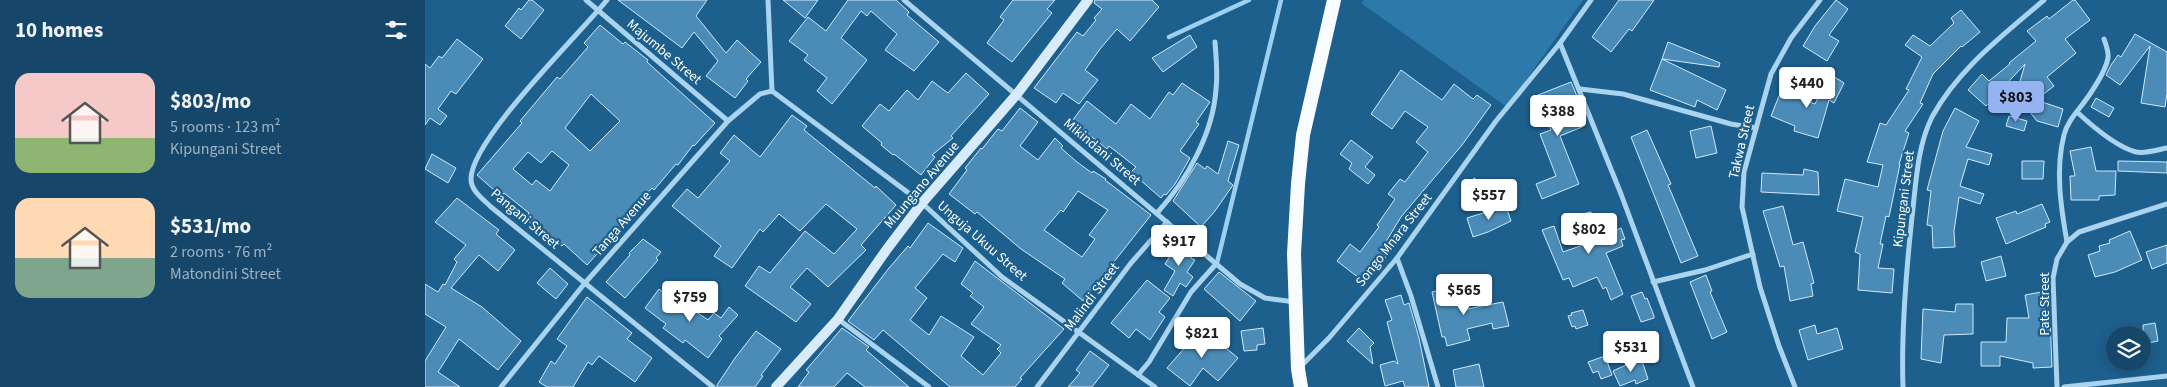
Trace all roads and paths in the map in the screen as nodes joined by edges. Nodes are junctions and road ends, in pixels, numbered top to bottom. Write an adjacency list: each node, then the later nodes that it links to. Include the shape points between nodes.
1 (586, 0): 10 (street, Majumbe Street)
2 (607, 0): 10 (street)
3 (768, 0): 15 (street)
4 (904, 0): 16 (street, Mikindani Street)
5 (1088, 0): 16 (main road, Muungano Avenue)
6 (1334, 0): 31 (highway, via 1303,135 1294,254)
7 (1591, 0): 13 (street, Songo Mnara Street)
8 (1819, 0): 19 (street, Takwa Street, via 1791,38 1771,74)
9 (2043, 0): 46 (street, Kipungani Street, via 2005,32 1949,91 1922,145 1909,244)
10 (598, 11): 18 (street, Majumbe Street); 30 (street, Pangani Street, via 539,75 495,130 473,166 471,182 491,207)
11 (2104, 39): 17 (street, via 2108,51 2106,66)
12 (1215, 42): 23 (street, via 1216,89 1209,126 1181,180)
13 (1560, 43): 14 (street); 27 (street, Songo Mnara Street, via 1496,121)
14 (1580, 89): 19 (street, via 1623,94); 29 (street)
15 (772, 91): 18 (street, Tanga Avenue, via 761,94); 21 (street, Unguja Ukuu Street)
16 (1017, 94): 21 (main road, Muungano Avenue); 23 (street, Mikindani Street)
17 (2077, 112): 20 (street, via 2131,150 2143,152); 25 (street, via 2064,132 2059,159)
18 (728, 121): 30 (street, Tanga Avenue)
19 (1756, 128): 26 (street, Takwa Street, via 1744,172 1742,207)
20 (2167, 148)
21 (922, 203): 32 (main road, Muungano Avenue); 33 (street, Unguja Ukuu Street, via 1002,277)
22 (2167, 204): 25 (street, via 2079,232)
23 (1157, 213): 24 (street, Mikindani Street)
24 (1167, 222): 28 (street, Mikindani Street); 33 (street, Malindi Street, via 1131,263)
25 (2067, 242): 47 (street, Pate Street, via 2057,259 2053,278)
26 (1753, 254): 29 (street); 45 (street, Takwa Street, via 1766,308)
27 (1397, 258): 36 (street, Songo Mnara Street); 43 (street)
28 (1216, 264): 31 (street, Mikindani Street, via 1240,284 1265,298); 34 (street, via 1191,292)
29 (1653, 282): 44 (street)
30 (585, 283): 37 (street, Tanga Avenue); 38 (street, Pangani Street)
31 (1296, 302): 36 (highway)
32 (838, 319): 39 (main road, Muungano Avenue); 40 (street)
33 (1080, 332): 34 (street, Unguja Ukuu Street); 41 (street, Malindi Street)
34 (1138, 375): 42 (street, Unguja Ukuu Street)
35 (2167, 376): 48 (street)
36 (1298, 380)
37 (501, 387)
38 (713, 387)
39 (776, 387)
40 (929, 387)
41 (1037, 387)
42 (1155, 387)
43 (1438, 387)
44 (1693, 387)
45 (1795, 387)
46 (1903, 387)
47 (2057, 387)
48 (2063, 387)

